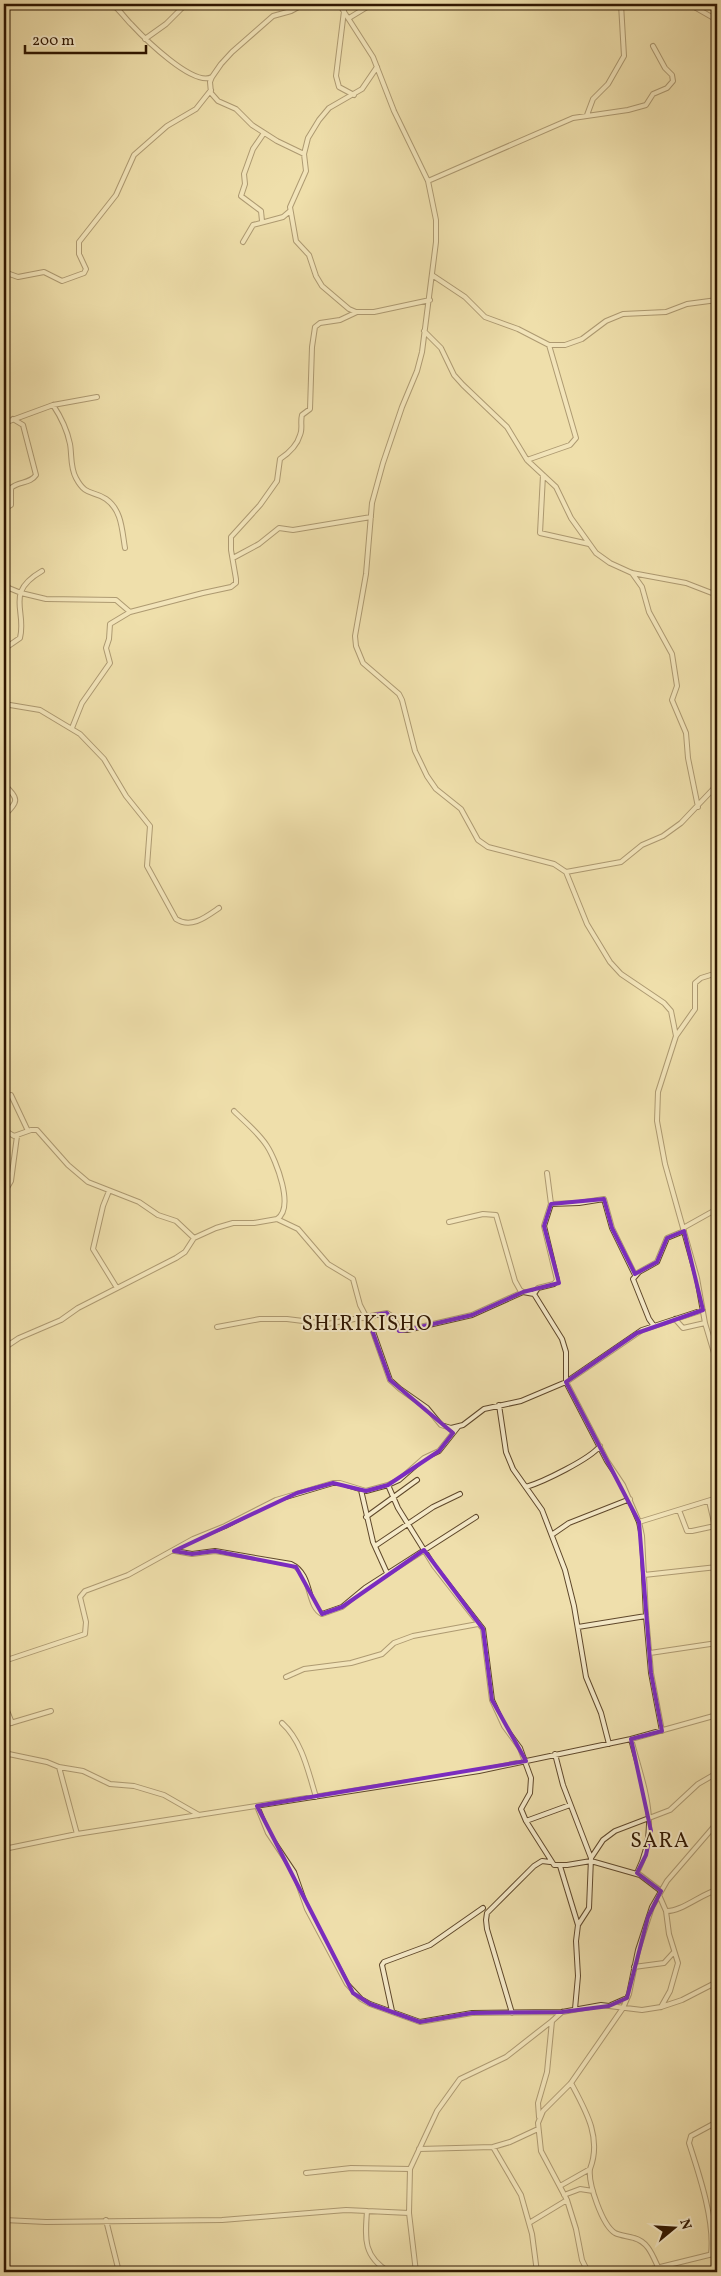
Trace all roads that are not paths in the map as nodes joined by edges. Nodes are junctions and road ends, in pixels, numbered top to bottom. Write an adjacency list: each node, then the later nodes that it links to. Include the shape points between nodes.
1 (112, 4): 9 (street)
2 (121, 4): 9 (street)
3 (186, 4): 13 (street)
4 (304, 4): 16 (street, via 273,16 227,58)
5 (339, 4): 10 (street)
6 (372, 4): 11 (street)
7 (621, 4): 19 (street, via 624,56 608,84 593,99)
8 (689, 4): 12 (street)
9 (117, 8): 13 (street)
10 (344, 11): 11 (street); 18 (street, via 336,76 339,87)
11 (349, 18): 15 (street)
12 (717, 20)
13 (145, 39): 16 (street, via 188,73 204,79)
14 (653, 46): 19 (street, via 673,77 670,86 652,94 646,105)
15 (377, 67): 18 (street); 22 (street, via 394,112)
16 (212, 77): 17 (street)
17 (211, 90): 20 (street, via 218,101 236,109); 26 (street, via 196,109 167,126 134,155 116,195 79,242 79,254 86,269 84,273 62,280 44,272 21,277)
18 (354, 95): 21 (street, via 329,108 308,138)
19 (587, 115): 22 (street, via 548,128)
20 (264, 133): 21 (street); 24 (street, via 252,149 244,174 242,196 261,211)
21 (304, 154): 23 (street, via 306,171)
22 (428, 181): 27 (street, via 436,220)
23 (290, 211): 24 (street, via 283,217); 30 (street, via 296,241 309,255 318,281)
24 (262, 221): 25 (street, via 253,225)
25 (243, 242)
26 (4, 272)
27 (432, 275): 28 (street); 32 (street, via 465,297 485,317)
28 (430, 300): 30 (street, via 374,312); 31 (street)
29 (717, 300): 32 (street, via 687,304 666,312 623,314 606,321 582,339 565,345)
30 (356, 312): 43 (street, via 315,326 310,409 302,415 300,436 290,453 280,459 277,481 233,534)
31 (424, 331): 37 (street, via 441,348 454,375 507,427); 40 (street, via 420,363 383,463)
32 (549, 345): 37 (street, via 576,438 570,445)
33 (97, 397): 34 (street)
34 (53, 405): 35 (street); 42 (street, via 65,425 75,476 90,494 111,504 120,519)
35 (13, 419): 36 (street); 39 (street, via 23,425 36,475 11,488 11,505)
36 (4, 423)
37 (527, 460): 38 (street)
38 (542, 475): 41 (street, via 556,487 567,512); 41 (street, via 540,533)
39 (4, 510)
40 (371, 517): 43 (street, via 293,530 279,528); 57 (street, via 366,574 355,636 358,655 370,671 399,694 415,751 427,776 436,790 462,808 478,840 488,847 554,864)
41 (589, 544): 45 (street, via 603,559)
42 (125, 548)
43 (233, 558): 49 (street, via 236,583 231,587)
44 (42, 572): 47 (street, via 32,578)
45 (632, 573): 48 (street, via 686,583); 55 (street, via 642,587 649,612 674,661 677,686 672,700 686,733)
46 (4, 586): 47 (street)
47 (21, 593): 49 (street, via 46,598 116,600); 50 (street, via 18,606 22,629 20,638)
48 (717, 595)
49 (130, 612): 52 (street, via 110,624 106,648 110,663 82,703)
50 (4, 649)
51 (4, 704): 52 (street, via 40,710)
52 (72, 728): 58 (street, via 104,759 126,796 149,825 147,866 173,916 180,922 194,922)
53 (4, 784): 56 (street, via 16,800)
54 (717, 785): 55 (street)
55 (698, 807): 57 (street, via 672,830 642,845 621,862)
56 (4, 816)
57 (566, 872): 60 (street, via 586,924 610,962 621,974 668,1006 674,1017)
58 (219, 908)
59 (717, 973): 60 (street, via 695,983 695,1008)
60 (676, 1036): 73 (street, via 657,1098 657,1121)
61 (11, 1095): 64 (street)
62 (234, 1111): 71 (street, via 266,1144 278,1168 285,1209)
63 (4, 1130): 65 (street)
64 (28, 1131): 65 (street); 67 (street, via 35,1129 41,1133 76,1173)
65 (17, 1136): 68 (street, via 11,1181)
66 (546, 1173): 69 (street)
67 (109, 1191): 74 (street, via 176,1221); 76 (street, via 93,1249)
68 (4, 1193)
69 (551, 1204): 75 (street, via 604,1199 612,1228); 78 (street, via 544,1226 557,1280 554,1284 538,1288)
70 (717, 1209): 73 (street)
71 (277, 1219): 74 (street, via 227,1224); 80 (street, via 298,1230 328,1264 353,1280)
72 (449, 1222): 77 (street, via 496,1214 516,1281)
73 (684, 1229): 75 (street, via 667,1238 658,1262); 79 (street)
74 (194, 1238): 76 (street, via 181,1255)
75 (636, 1275): 83 (street, via 633,1283)
76 (117, 1288): 85 (street)
77 (523, 1292): 78 (street); 80 (street, via 472,1315 407,1330 399,1329 388,1313)
78 (534, 1294): 88 (street, via 562,1339 566,1352)
79 (703, 1310): 81 (street); 82 (street)
80 (367, 1316): 84 (street, via 327,1324 260,1319); 90 (street, via 394,1385 427,1408 445,1428)
81 (674, 1319): 82 (street, via 683,1328); 83 (street)
82 (705, 1322): 86 (street)
83 (654, 1326): 88 (street, via 637,1333)
84 (217, 1327)
85 (4, 1348)
86 (715, 1353): 87 (street)
87 (717, 1364)
88 (566, 1382): 89 (street, via 521,1401); 91 (street)
89 (499, 1405): 90 (street, via 477,1413); 96 (street, via 506,1452)
90 (458, 1428): 95 (street, via 439,1451)
91 (600, 1446): 92 (street); 93 (street)
92 (596, 1452): 93 (street); 96 (street)
93 (603, 1453): 101 (street)
94 (418, 1480): 99 (street)
95 (388, 1485): 97 (street); 99 (street)
96 (526, 1487): 109 (street)
97 (361, 1490): 104 (street); 112 (street, via 332,1483 298,1493)
98 (460, 1494): 107 (street)
99 (393, 1498): 104 (street); 107 (street)
100 (717, 1498): 102 (street)
101 (630, 1499): 106 (street); 109 (street, via 569,1523)
102 (709, 1501): 103 (street); 108 (street)
103 (679, 1510): 106 (street); 108 (street, via 687,1531)
104 (366, 1517): 111 (street)
105 (476, 1517): 113 (street)
106 (639, 1522): 116 (street)
107 (407, 1524): 111 (street); 113 (street)
108 (715, 1526): 110 (street)
109 (553, 1534): 119 (street)
110 (717, 1535)
111 (375, 1546): 115 (street)
112 (174, 1550): 115 (street, via 192,1554 215,1551 292,1564 304,1576 316,1609 322,1614 342,1607); 122 (street, via 143,1564 128,1575 82,1593 80,1600 86,1628 82,1636)
113 (424, 1550): 115 (street); 118 (street)
114 (717, 1567): 116 (street)
115 (387, 1573)
116 (644, 1575): 117 (street)
117 (646, 1616): 119 (street); 121 (street)
118 (478, 1624): 123 (street, via 413,1636 394,1643 382,1654 350,1663 304,1669); 135 (street, via 483,1631 492,1700)
119 (578, 1626): 132 (street, via 586,1677)
120 (717, 1643): 121 (street)
121 (650, 1653): 130 (street)
122 (4, 1661)
123 (286, 1677)
124 (4, 1703): 127 (street)
125 (50, 1711): 127 (street)
126 (717, 1715): 130 (street)
127 (12, 1723): 129 (street)
128 (282, 1723): 138 (street, via 293,1735 303,1756)
129 (4, 1725)
130 (662, 1731): 131 (street)
131 (631, 1739): 132 (street); 142 (street)
132 (609, 1744): 134 (street)
133 (4, 1753): 136 (street)
134 (555, 1754): 135 (street); 139 (street)
135 (526, 1760): 138 (street, via 479,1771); 143 (street, via 532,1785 521,1810)
136 (59, 1767): 141 (street, via 83,1771 110,1784 134,1786 164,1795); 145 (street)
137 (717, 1774): 142 (street, via 698,1784 678,1805)
138 (316, 1797): 140 (street)
139 (570, 1805): 143 (street); 147 (street)
140 (257, 1806): 141 (street); 164 (street, via 268,1833 294,1872 307,1909 347,1984 360,1999)
141 (198, 1815): 145 (street)
142 (650, 1819): 147 (street, via 615,1831 603,1840); 150 (street, via 648,1849)
143 (526, 1821): 148 (street)
144 (717, 1824): 152 (street)
145 (77, 1834): 146 (street)
146 (4, 1849)
147 (591, 1859): 149 (street); 150 (street); 155 (street, via 589,1908)
148 (550, 1862): 149 (street); 166 (street, via 542,1861 534,1866 496,1903 486,1920)
149 (560, 1866): 155 (street)
150 (637, 1873): 152 (street)
151 (717, 1890): 154 (street, via 674,1911)
152 (660, 1893): 154 (street); 157 (street, via 648,1917)
153 (483, 1908): 164 (street, via 430,1945 384,1962)
154 (666, 1911): 156 (street)
155 (578, 1925): 163 (street)
156 (674, 1952): 157 (street, via 661,1964); 161 (street, via 677,1966 670,1991)
157 (634, 1967): 159 (street)
158 (717, 1982): 161 (street)
159 (627, 1998): 160 (street); 162 (street)
160 (609, 2006): 162 (street); 163 (street)
161 (661, 2007): 162 (street)
162 (623, 2008): 168 (street)
163 (575, 2009): 165 (street)
164 (392, 2011): 166 (street, via 420,2022 472,2013)
165 (562, 2012): 166 (street); 167 (street)
166 (512, 2013)
167 (552, 2021): 169 (street, via 547,2072 538,2103); 173 (street, via 506,2057 460,2078 437,2111)
168 (571, 2083): 169 (street); 175 (street, via 594,2137 596,2148)
169 (539, 2117): 171 (street)
170 (717, 2122): 187 (street, via 691,2136 689,2143 704,2192)
171 (538, 2129): 172 (street); 177 (street, via 544,2159)
172 (493, 2147): 173 (street); 185 (street, via 518,2187)
173 (418, 2149): 174 (street)
174 (410, 2168): 176 (street, via 351,2168); 182 (street)
175 (590, 2169): 177 (street); 178 (street)
176 (306, 2173)
177 (560, 2186): 179 (street)
178 (593, 2191): 179 (street, via 580,2189); 188 (street, via 607,2225 615,2233 641,2240 648,2246)
179 (564, 2195): 180 (street)
180 (567, 2200): 185 (street); 193 (street)
181 (367, 2211): 182 (street); 184 (street, via 331,2210 222,2220); 190 (street, via 368,2249 372,2259)
182 (410, 2213): 191 (street)
183 (4, 2220): 184 (street)
184 (106, 2220): 189 (street)
185 (529, 2223): 192 (street)
186 (717, 2253): 187 (street)
187 (711, 2254): 188 (street)
188 (658, 2267): 194 (street)
189 (119, 2272)
190 (389, 2272)
191 (416, 2272)
192 (537, 2272)
193 (588, 2272)
194 (640, 2272)

